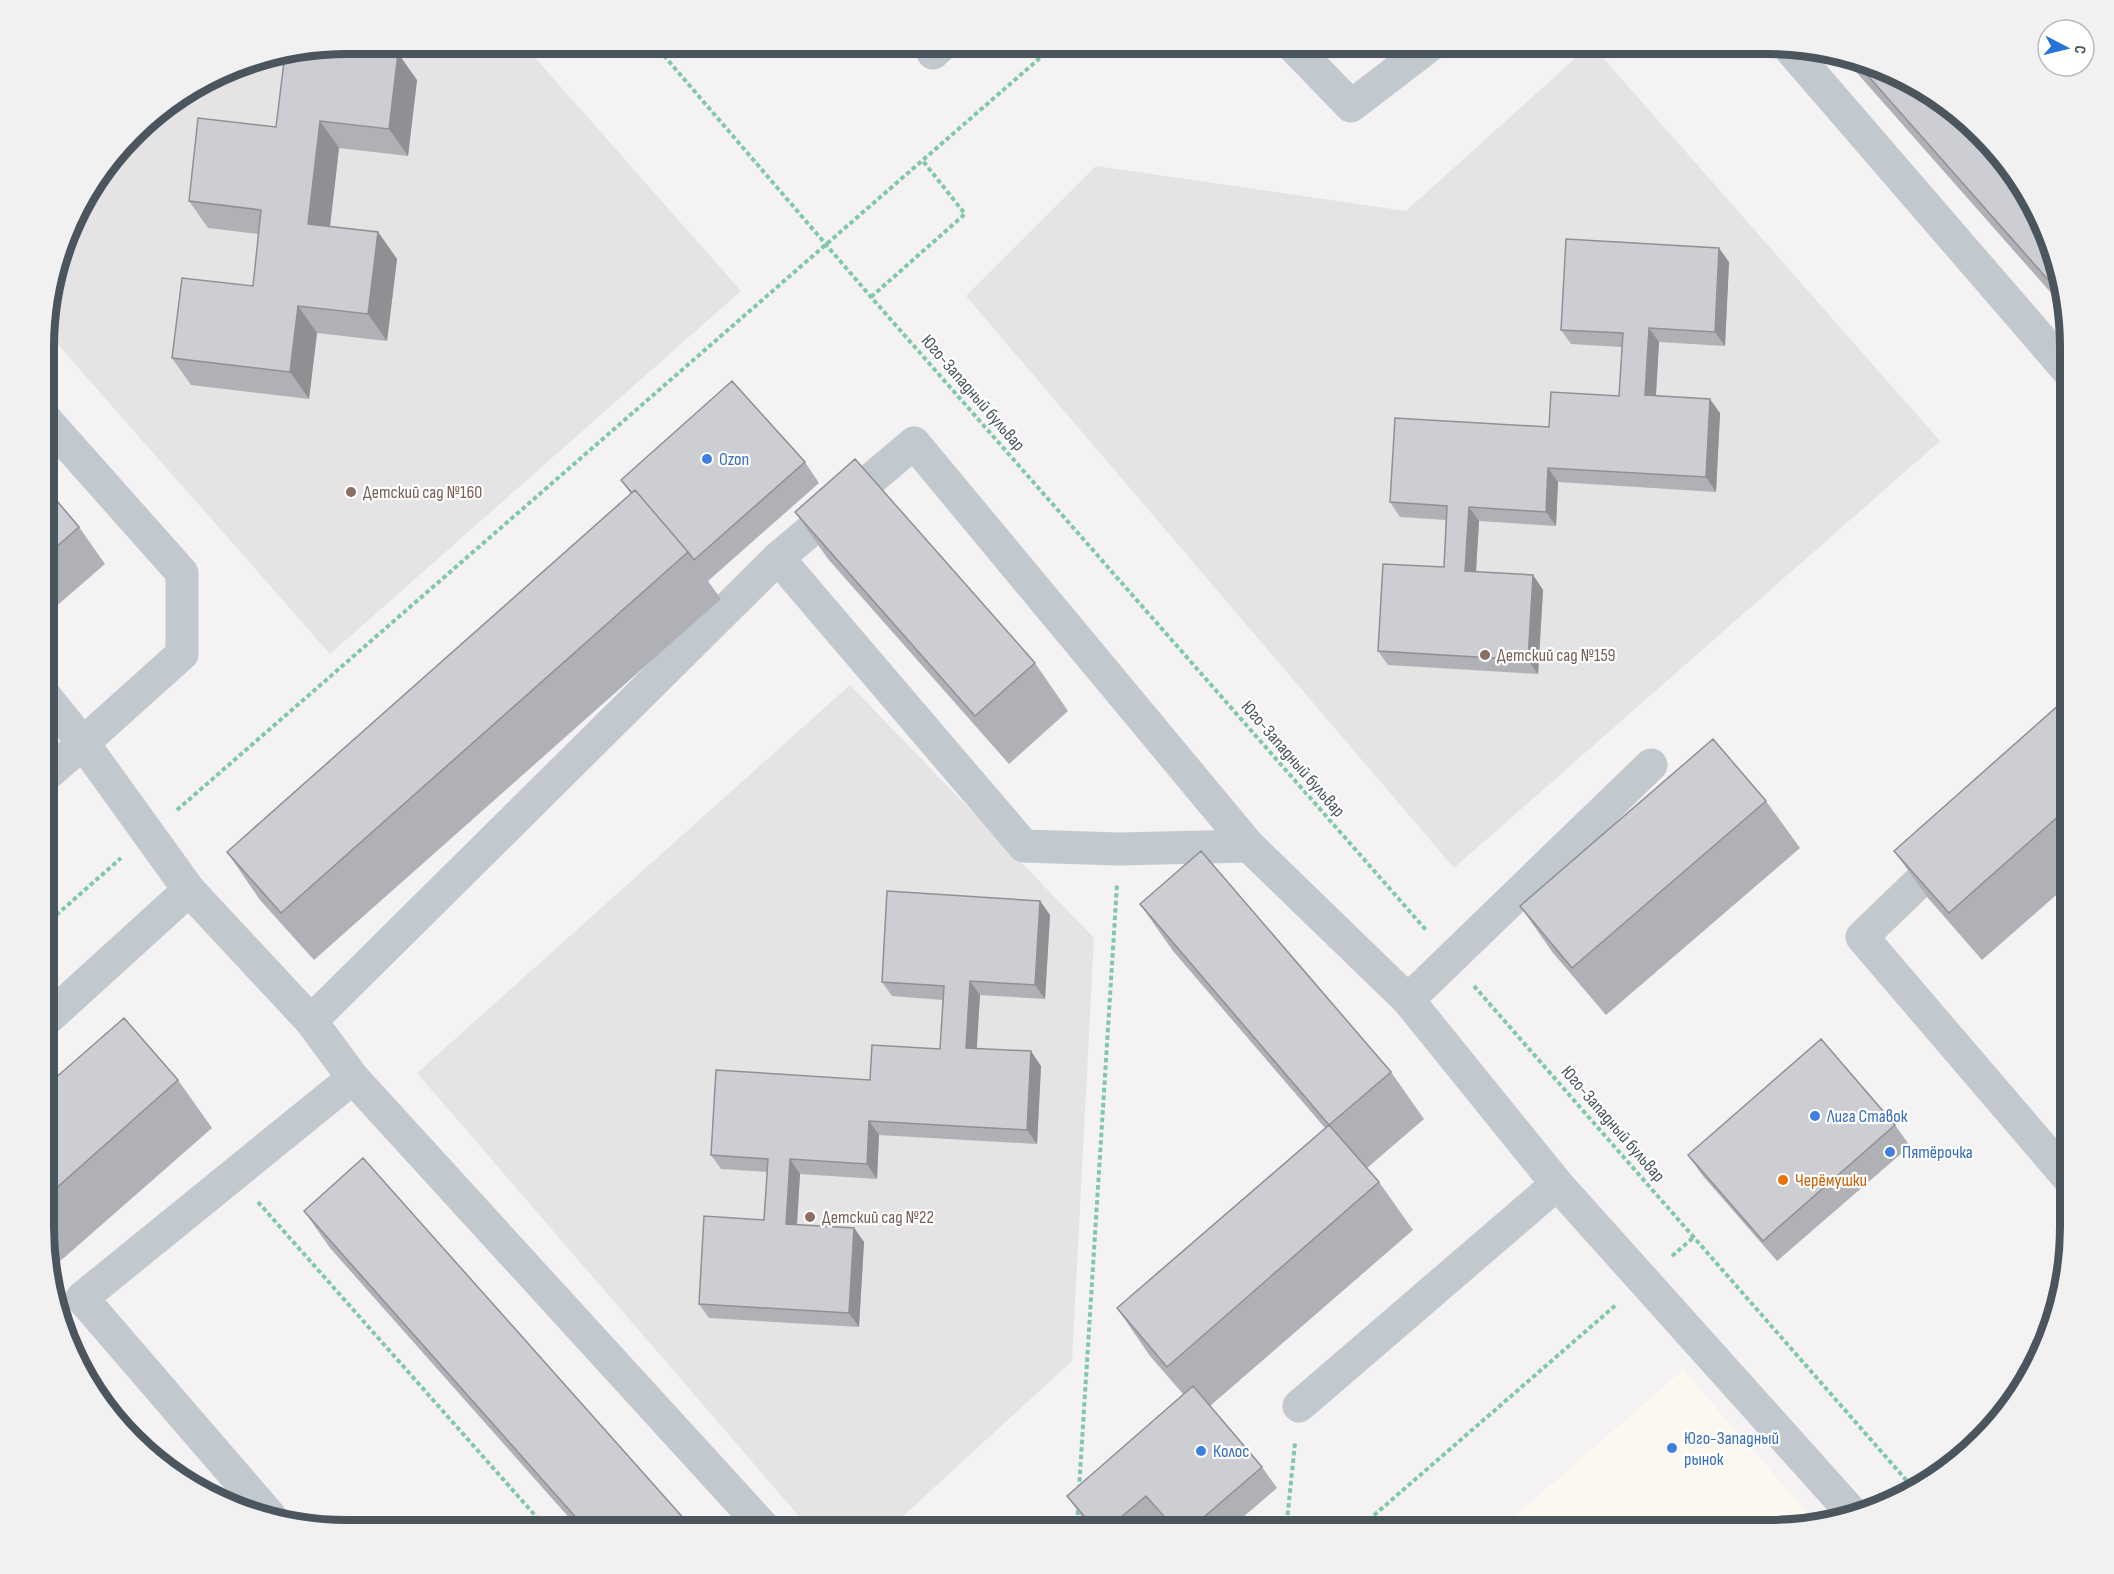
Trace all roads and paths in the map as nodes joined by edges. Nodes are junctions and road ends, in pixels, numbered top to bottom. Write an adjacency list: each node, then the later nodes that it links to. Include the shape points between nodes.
1 (663, 54): 7 (path, Юго-Западный бульвар)
2 (1045, 54): 6 (path)
3 (1301, 54): 4 (lane, via 1351,106)
4 (1419, 54)
5 (1796, 56): 9 (lane)
6 (923, 161): 7 (path); 8 (path, via 965,214)
7 (827, 246): 8 (path, Юго-Западный бульвар); 17 (path)
8 (872, 297): 22 (path, Юго-Западный бульвар)
9 (2060, 361)
10 (54, 429): 13 (lane, via 182,573 182,654)
11 (778, 558): 18 (lane, via 914,443); 19 (lane, via 1024,846); 25 (lane)
12 (54, 707): 13 (lane)
13 (83, 743): 15 (lane); 17 (lane)
14 (1651, 765): 22 (lane)
15 (54, 768)
16 (1970, 833): 27 (lane, via 1862,937)
17 (147, 836): 20 (lane); 21 (path)
18 (1249, 846): 19 (lane); 23 (lane)
19 (1119, 849): 34 (path)
20 (189, 890): 24 (lane); 25 (lane)
21 (54, 918)
22 (1449, 958): 23 (lane); 30 (path, Юго-Западный бульвар)
23 (1408, 1000): 29 (lane)
24 (54, 1013)
25 (311, 1021): 26 (lane)
26 (353, 1078): 28 (lane); 39 (lane)
27 (2060, 1168)
28 (234, 1174): 36 (lane, via 82,1298); 38 (path)
29 (1557, 1184): 31 (lane); 32 (lane)
30 (1694, 1237): 31 (path); 33 (path, Юго-Западный бульвар)
31 (1644, 1281): 37 (lane); 42 (path)
32 (1299, 1406): 41 (path)
33 (1909, 1483)
34 (1079, 1494)
35 (1078, 1506): 40 (path)
36 (262, 1507)
37 (1848, 1508)
38 (539, 1520)
39 (757, 1520)
40 (1077, 1520)
41 (1287, 1520)
42 (1369, 1520)

